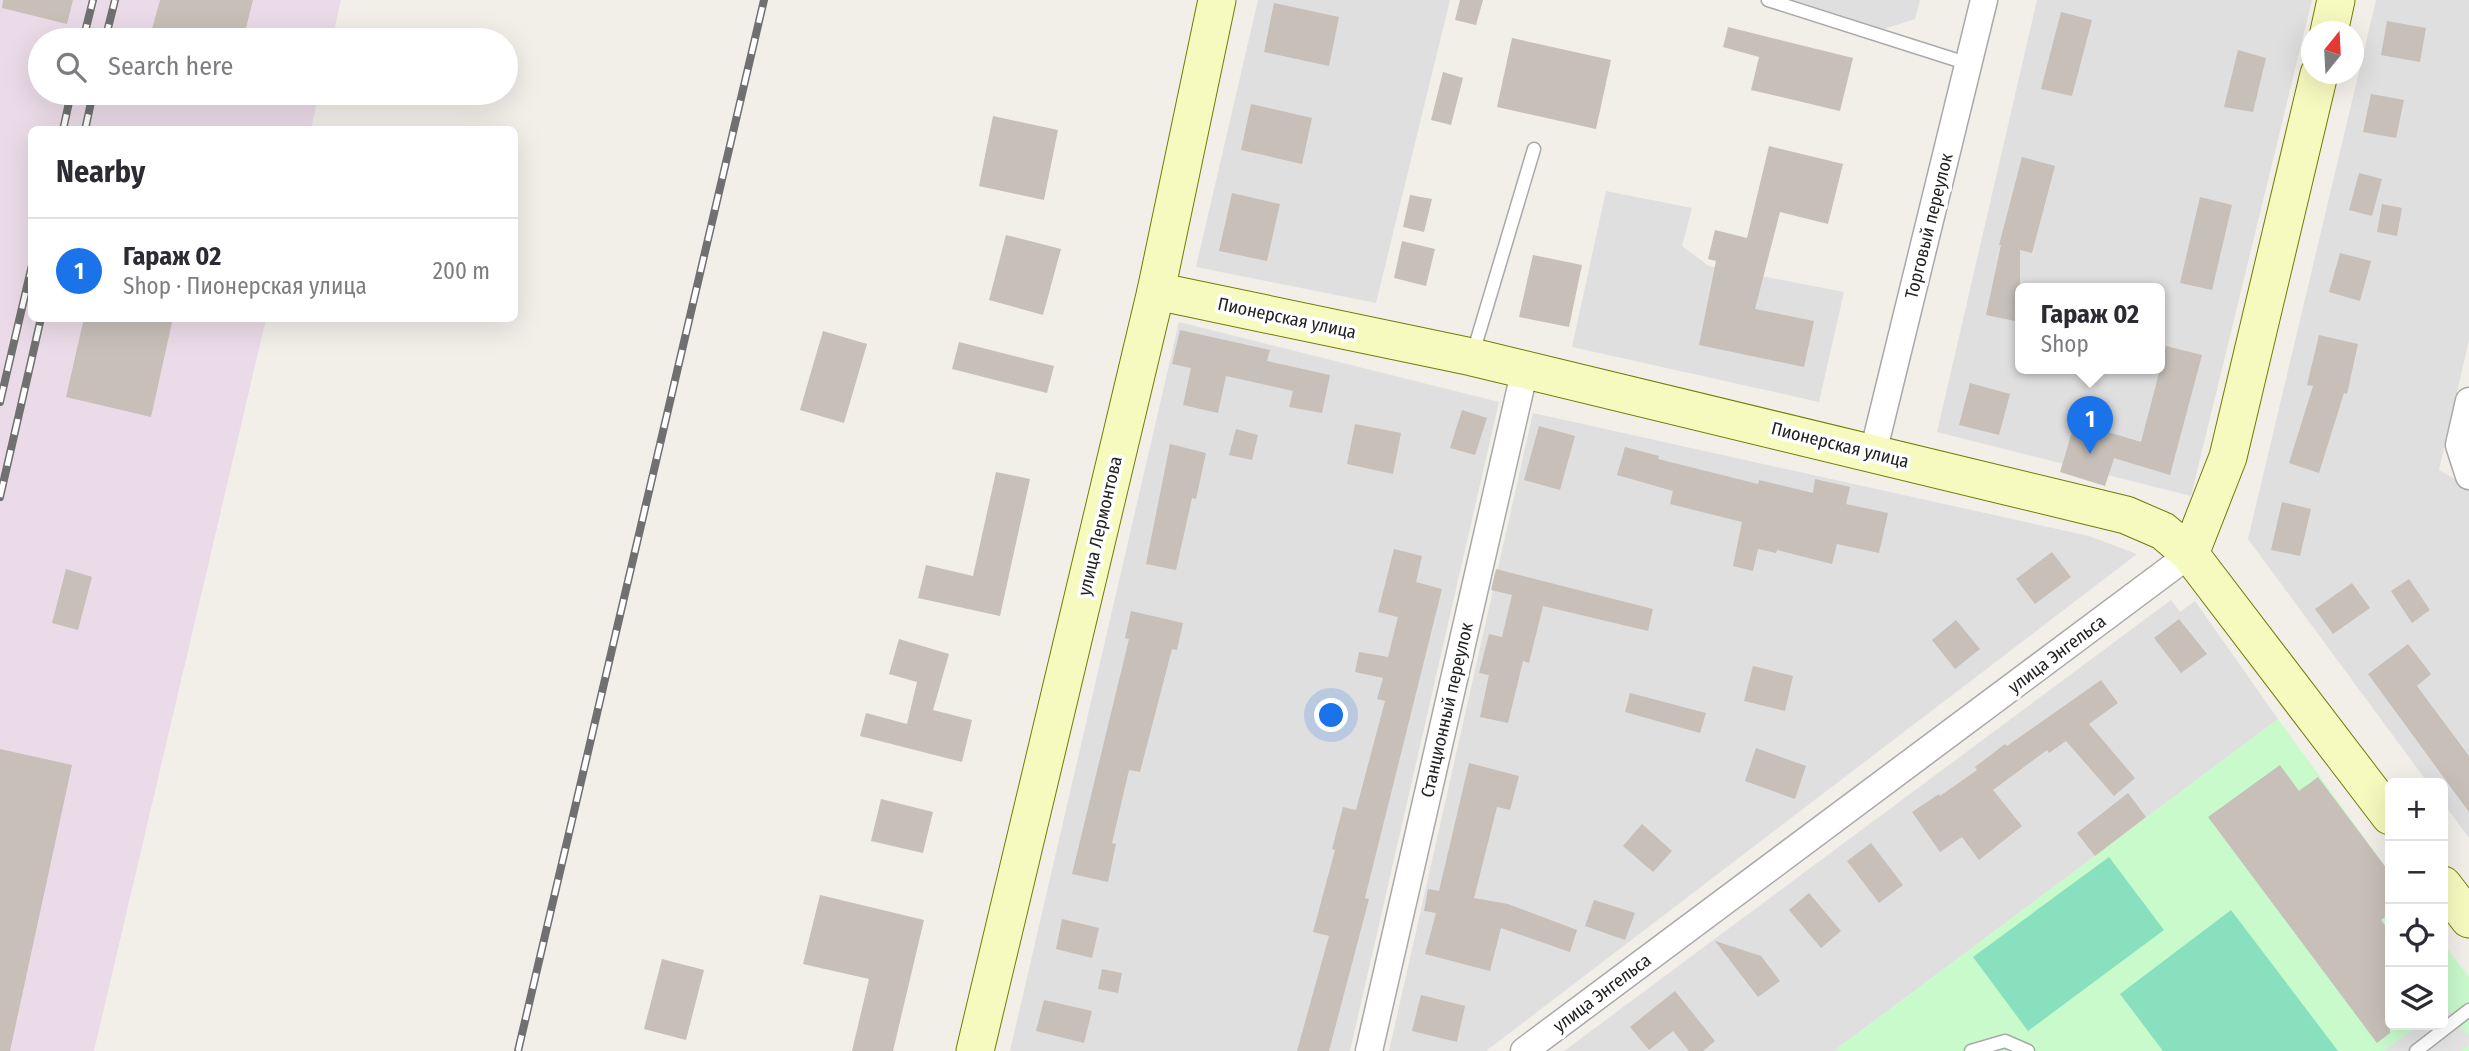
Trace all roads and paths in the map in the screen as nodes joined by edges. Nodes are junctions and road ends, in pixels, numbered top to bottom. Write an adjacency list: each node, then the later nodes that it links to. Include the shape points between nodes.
1 (1217, 0): 9 (street, улица Лермонтова)
2 (1768, 0): 6 (lane)
3 (1984, 0): 6 (street, Торговый переулок)
4 (2336, 0): 5 (street)
5 (2331, 21)
6 (1969, 64): 13 (street, Торговый переулок)
7 (2317, 84): 15 (street, via 2228,457)
8 (1534, 149): 10 (lane)
9 (1156, 291): 10 (street, Пионерская улица); 20 (street, улица Лермонтова)
10 (1472, 357): 11 (street, Пионерская улица)
11 (1525, 369): 13 (street, Пионерская улица); 21 (street, Станционный переулок)
12 (2469, 401): 14 (street, via 2459,445)
13 (1873, 453): 15 (street, Пионерская улица, via 2126,515 2163,531)
14 (2469, 476)
15 (2190, 554): 16 (street, Пионерская улица); 22 (street, улица Энгельса)
16 (2385, 809)
17 (2448, 892): 18 (street)
18 (2469, 919)
19 (2469, 1010): 25 (lane)
20 (975, 1051)
21 (1369, 1051)
22 (1524, 1051)
23 (1971, 1051): 24 (lane, via 2004,1041)
24 (2028, 1051)
25 (2416, 1051)

